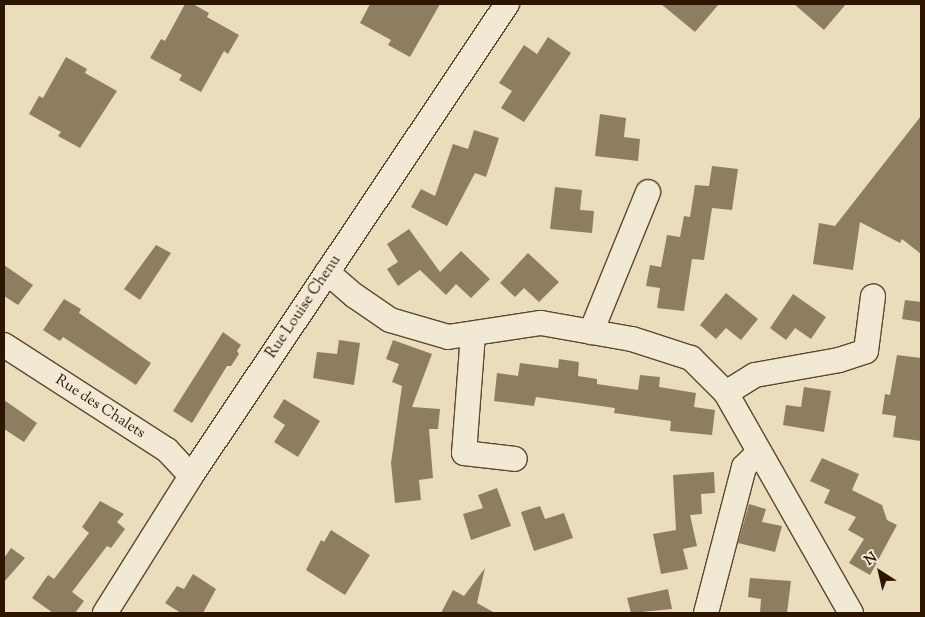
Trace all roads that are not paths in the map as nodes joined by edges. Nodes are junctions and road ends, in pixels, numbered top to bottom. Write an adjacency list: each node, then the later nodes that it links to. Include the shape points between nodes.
1 (507, 4): 3 (street, Rue Louise Chenu)
2 (648, 192): 5 (street)
3 (327, 272): 6 (street, via 390,320 448,337); 11 (street, Rue Louise Chenu)
4 (873, 296): 8 (street, via 866,351 839,360 755,375)
5 (591, 332): 6 (street, via 541,323); 8 (street, via 632,339 691,358)
6 (473, 334): 10 (street, via 464,453)
7 (4, 345): 11 (street, Rue des Chalets, via 167,450)
8 (726, 393): 9 (street)
9 (760, 452): 13 (street, via 744,468); 14 (street)
10 (515, 459)
11 (191, 476): 12 (street, Rue Louise Chenu)
12 (105, 613)
13 (706, 613)
14 (851, 613)

